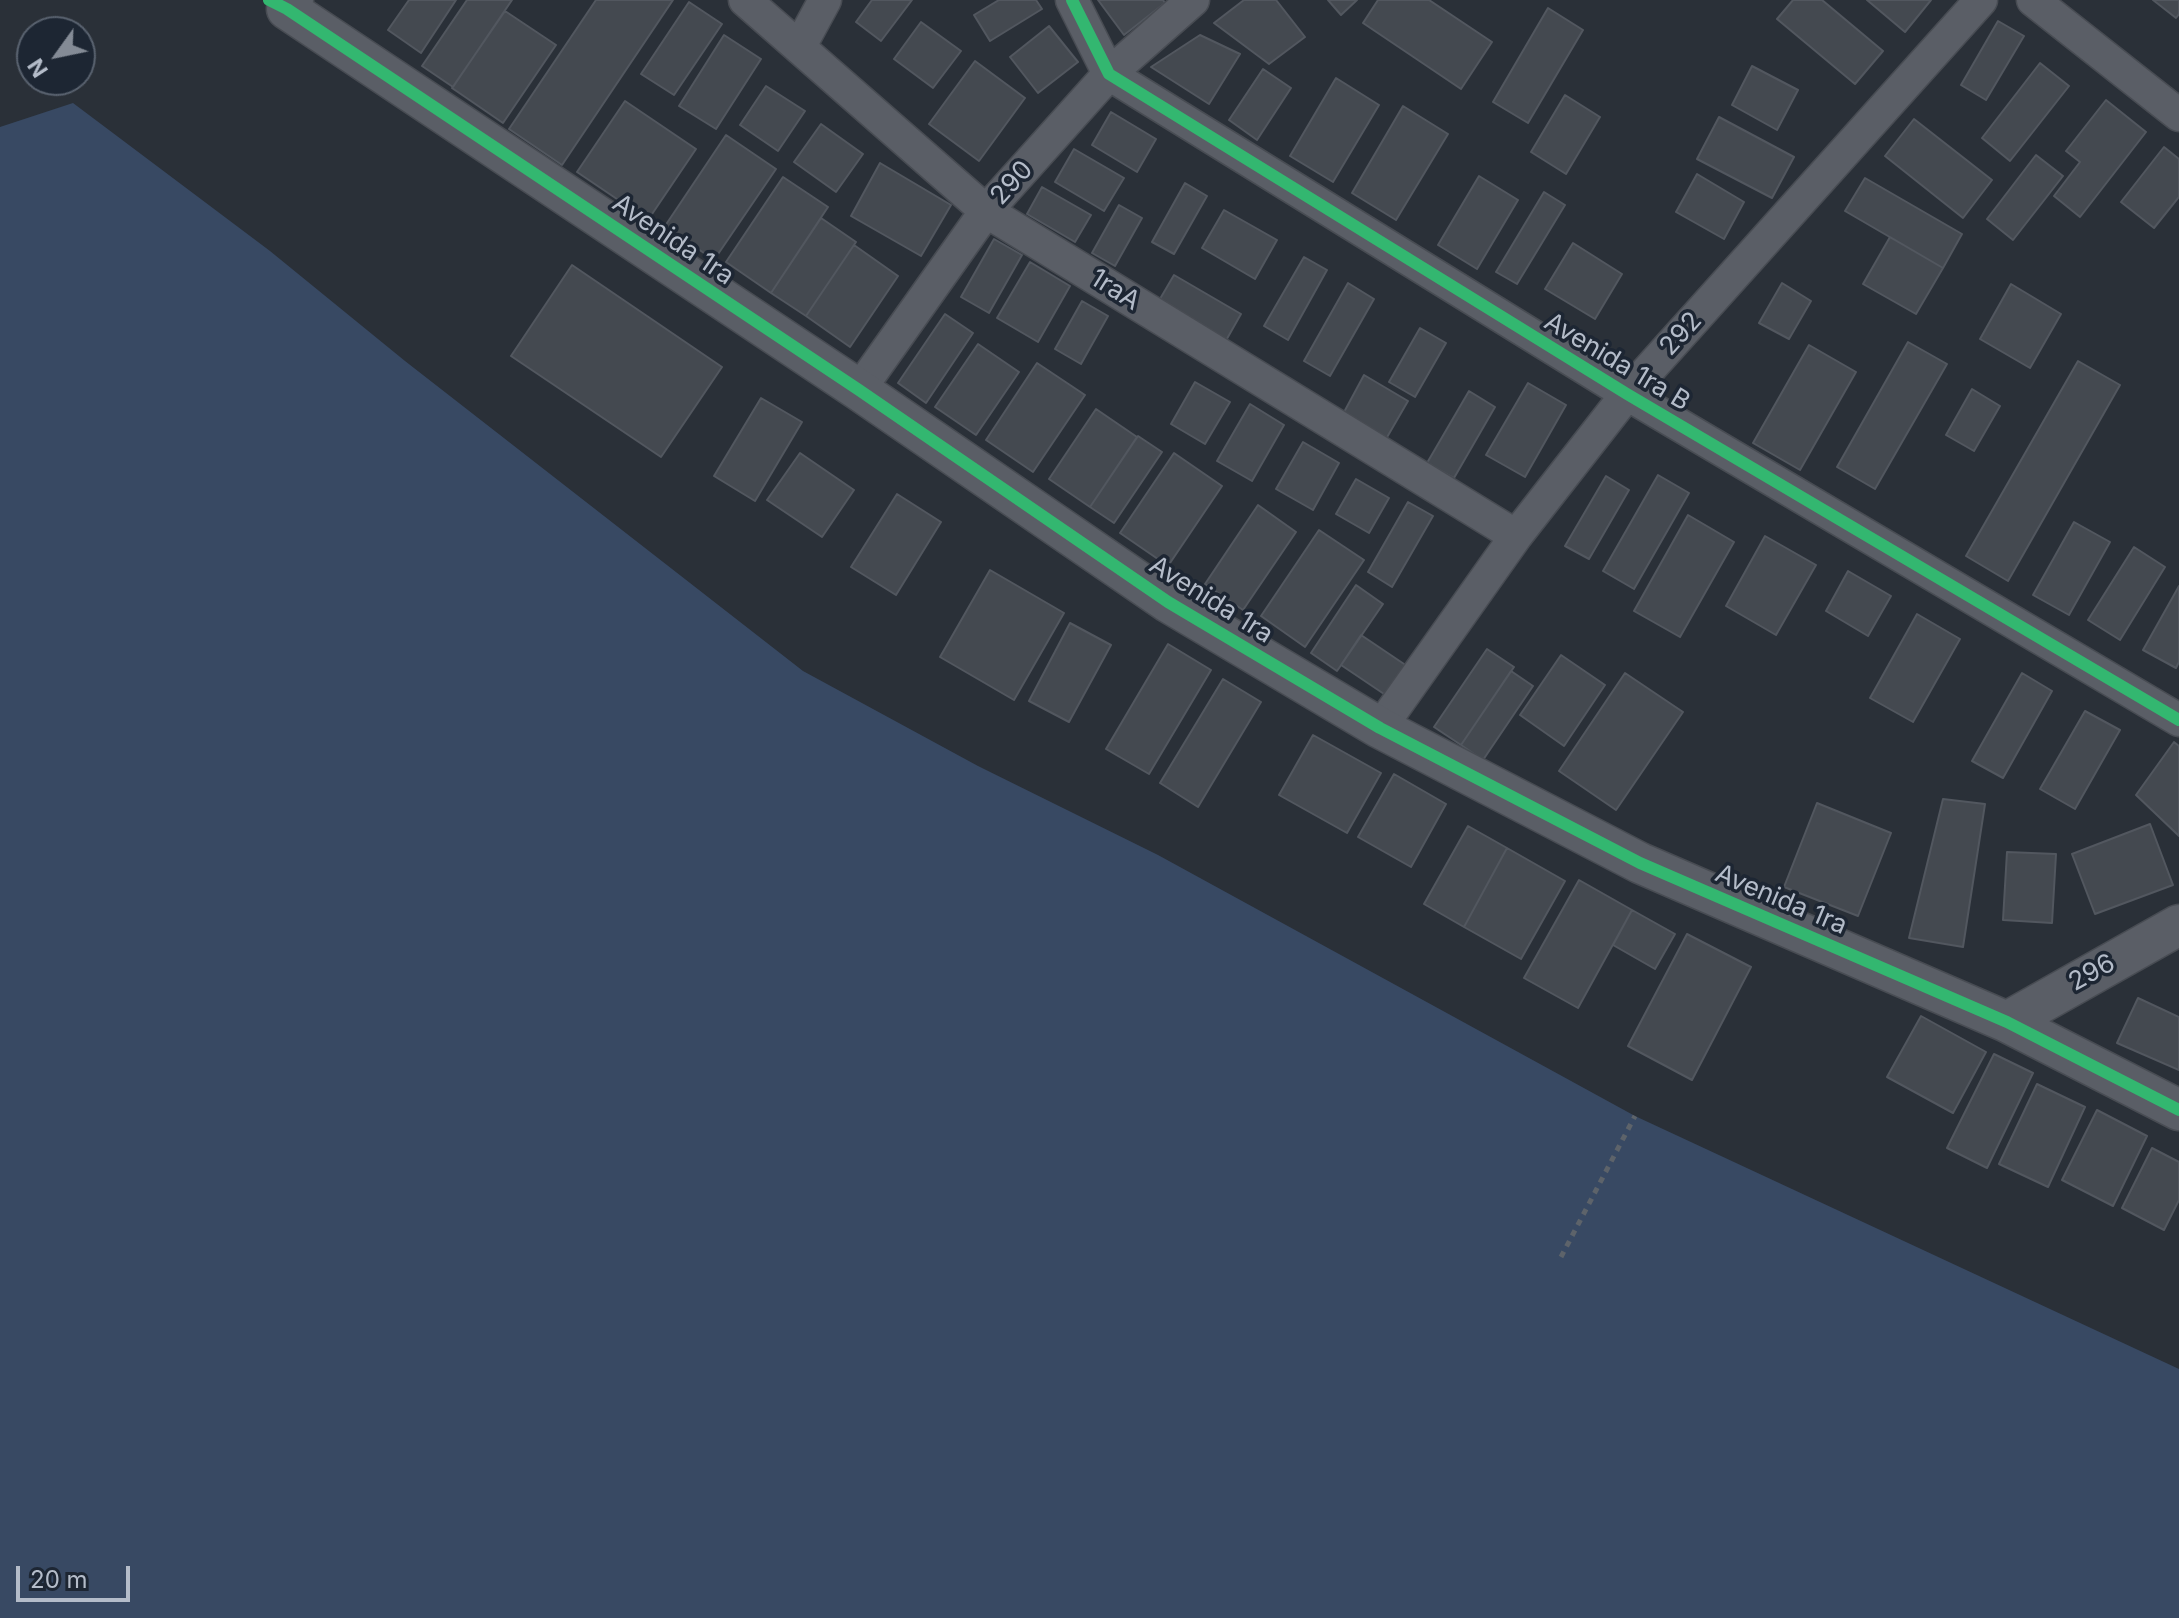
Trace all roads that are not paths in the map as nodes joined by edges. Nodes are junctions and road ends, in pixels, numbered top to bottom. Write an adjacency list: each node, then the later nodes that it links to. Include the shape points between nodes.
1 (745, 0): 8 (street, 1raA)
2 (825, 0): 8 (street)
3 (1072, 0): 9 (street)
4 (1193, 0): 9 (street, 290)
5 (1981, 0): 13 (street, 292)
6 (2033, 0): 10 (street)
7 (283, 3): 12 (street, Avenida 1ra)
8 (800, 46): 11 (street, 1raA)
9 (1109, 74): 11 (street, 290); 13 (street, Avenida 1ra B)
10 (2179, 115)
11 (986, 211): 12 (street, 290); 14 (street, 1raA)
12 (859, 390): 16 (street, Avenida 1ra, via 1168,602)
13 (1627, 394): 14 (street, 292); 15 (street, Avenida 1ra B)
14 (1516, 536): 16 (street, 292)
15 (2179, 720)
16 (1380, 728): 18 (street, Avenida 1ra, via 1640,863)
17 (2179, 925): 18 (street, 296)
18 (2007, 1022): 19 (street, Avenida 1ra)
19 (2179, 1110)

